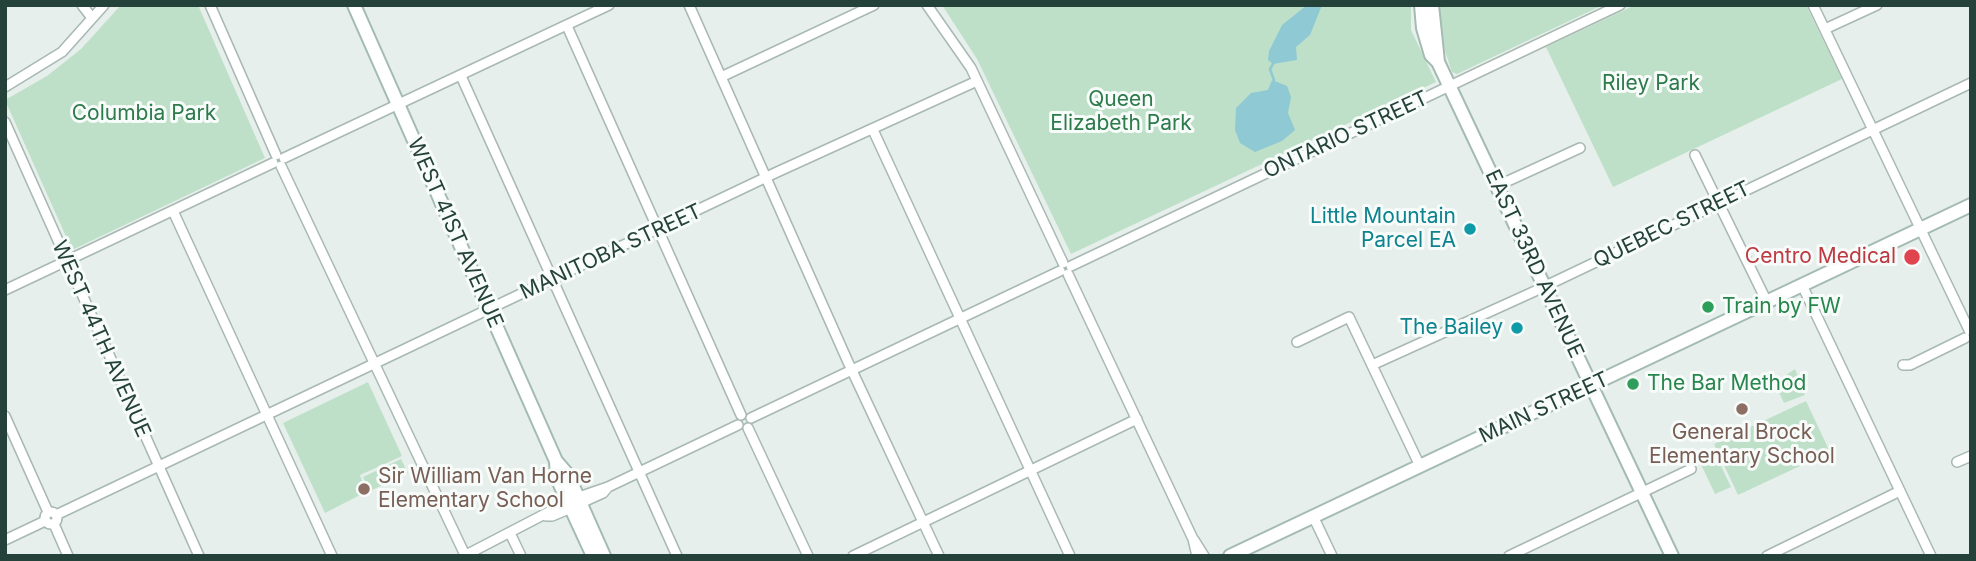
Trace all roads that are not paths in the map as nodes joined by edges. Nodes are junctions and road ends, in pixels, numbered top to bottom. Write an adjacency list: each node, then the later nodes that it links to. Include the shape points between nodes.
1 (82, 5): 14 (street)
2 (104, 5): 14 (street)
3 (210, 5): 30 (street)
4 (354, 5): 24 (main road, WEST 41ST AVENUE)
5 (609, 5): 15 (street)
6 (689, 5): 19 (street)
7 (874, 5): 19 (street)
8 (928, 5): 20 (street)
9 (1421, 5): 17 (main road, EAST 33RD AVENUE, via 1427,44)
10 (1432, 5): 17 (main road)
11 (1620, 5): 22 (street, ONTARIO STREET)
12 (1813, 5): 16 (street)
13 (1877, 5): 16 (street)
14 (92, 18): 23 (street, via 62,52)
15 (567, 26): 18 (street); 36 (street)
16 (1825, 29): 27 (street)
17 (1438, 62): 22 (main road, EAST 33RD AVENUE)
18 (460, 76): 24 (street); 40 (street)
19 (721, 77): 31 (street)
20 (977, 81): 26 (street, MANITOBA STREET); 39 (street)
21 (1971, 83): 27 (street, QUEBEC STREET)
22 (1450, 86): 32 (main road, EAST 33RD AVENUE); 39 (street, ONTARIO STREET)
23 (5, 87)
24 (398, 104): 30 (street); 45 (main road, WEST 41ST AVENUE)
25 (5, 122): 38 (street, WEST 44TH AVENUE)
26 (873, 130): 31 (street, MANITOBA STREET); 46 (street)
27 (1872, 130): 33 (street, QUEBEC STREET); 37 (street)
28 (1580, 148): 32 (street)
29 (1695, 155): 33 (street)
30 (278, 161): 35 (street); 49 (street)
31 (766, 178): 36 (street, MANITOBA STREET); 52 (street)
32 (1497, 186): 42 (main road, EAST 33RD AVENUE)
33 (1720, 201): 42 (street, QUEBEC STREET); 44 (street)
34 (1971, 205): 37 (main road, MAIN STREET)
35 (173, 211): 38 (street); 55 (street)
36 (658, 229): 40 (street, MANITOBA STREET); 57 (street)
37 (1920, 229): 41 (main road, MAIN STREET); 47 (street)
38 (66, 261): 43 (street); 61 (street, WEST 44TH AVENUE)
39 (1066, 269): 46 (street, ONTARIO STREET); 56 (street)
40 (552, 279): 45 (street, MANITOBA STREET); 64 (street)
41 (1802, 285): 44 (main road, MAIN STREET); 65 (street)
42 (1544, 287): 50 (street, QUEBEC STREET); 53 (main road, EAST 33RD AVENUE)
43 (5, 290)
44 (1767, 302): 53 (main road, MAIN STREET)
45 (488, 310): 49 (street, MANITOBA STREET); 67 (main road, WEST 41ST AVENUE, via 556,461 568,475)
46 (959, 320): 52 (street, ONTARIO STREET); 63 (street)
47 (1969, 335): 51 (street)
48 (1297, 342): 50 (street, via 1349,317)
49 (374, 365): 55 (street, MANITOBA STREET); 77 (street)
50 (1372, 365): 60 (street)
51 (1903, 365)
52 (852, 371): 57 (street, ONTARIO STREET); 70 (street)
53 (1592, 386): 60 (main road, MAIN STREET); 66 (main road, EAST 33RD AVENUE)
54 (5, 416): 69 (street)
55 (265, 417): 61 (street, MANITOBA STREET); 76 (street)
56 (1137, 419): 63 (street); 72 (street)
57 (745, 421): 64 (street, ONTARIO STREET); 82 (street)
58 (1971, 456): 59 (street)
59 (1957, 462)
60 (1420, 466): 68 (main road, MAIN STREET)
61 (158, 468): 69 (street, MANITOBA STREET); 75 (street, WEST 44TH AVENUE)
62 (1691, 469): 66 (street)
63 (1030, 470): 70 (street); 85 (street)
64 (637, 473): 67 (street, ONTARIO STREET); 81 (street)
65 (1900, 491): 92 (street); 93 (street)
66 (1642, 492): 90 (street); 91 (main road, EAST 33RD AVENUE)
67 (575, 503): 71 (street, ONTARIO STREET); 79 (main road); 80 (main road)
68 (1313, 516): 88 (main road, MAIN STREET); 89 (street)
69 (51, 518): 73 (street, MANITOBA STREET); 74 (street)
70 (923, 522): 83 (street); 84 (street)
71 (510, 533): 77 (street, ONTARIO STREET); 78 (street)
72 (1193, 539): 86 (street); 87 (street)
73 (5, 540)
74 (68, 556)
75 (199, 556)
76 (332, 556)
77 (465, 556)
78 (521, 556)
79 (593, 556)
80 (604, 556)
81 (677, 556)
82 (808, 556)
83 (853, 556)
84 (939, 556)
85 (1070, 556)
86 (1197, 556)
87 (1205, 556)
88 (1230, 556)
89 (1332, 556)
90 (1509, 556)
91 (1672, 556)
92 (1767, 556)
93 (1931, 556)

